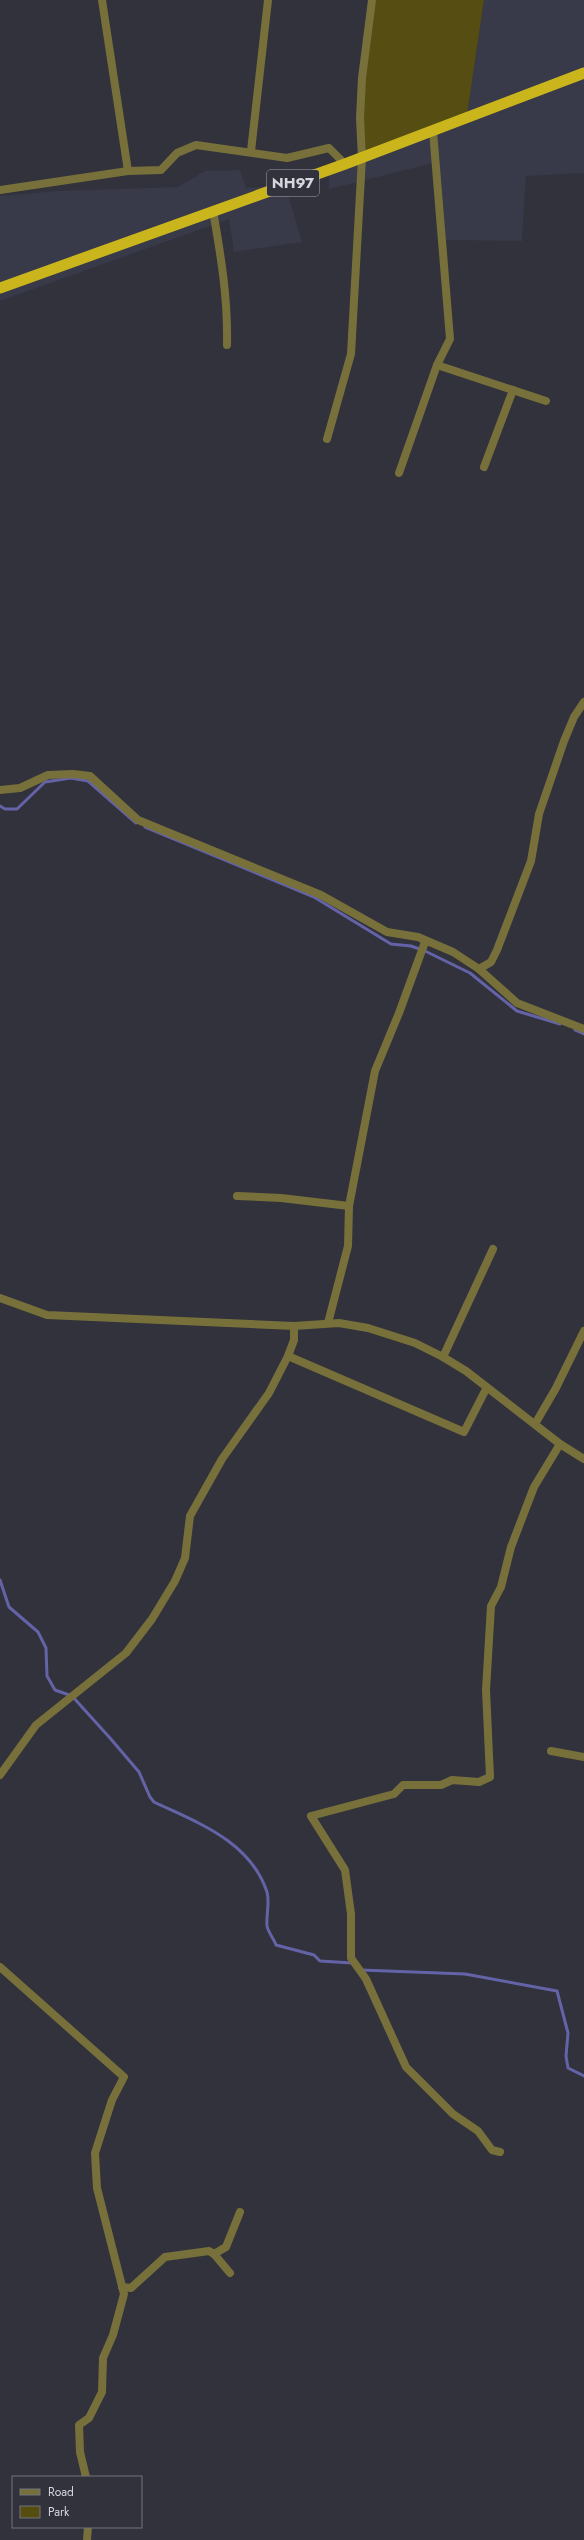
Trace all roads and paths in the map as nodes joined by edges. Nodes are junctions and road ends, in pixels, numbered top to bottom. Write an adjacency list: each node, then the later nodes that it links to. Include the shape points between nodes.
1 (102, 0): 9 (street)
2 (268, 0): 6 (street)
3 (372, 0): 7 (street, via 362,78)
4 (584, 73): 5 (highway, NH97)
5 (433, 131): 7 (highway, NH97); 14 (street, via 450,339)
6 (251, 151): 8 (street, via 286,158 329,148); 9 (street, via 196,145 177,153 161,170)
7 (362, 158): 8 (highway, NH97); 17 (street, via 351,354)
8 (345, 164): 11 (highway, NH97)
9 (128, 170): 10 (street)
10 (0, 190)
11 (213, 211): 12 (highway, NH97); 13 (street, via 228,315)
12 (0, 288)
13 (228, 345)
14 (437, 365): 15 (street); 19 (street)
15 (513, 390): 16 (street); 18 (street)
16 (546, 401)
17 (327, 439)
18 (484, 467)
19 (399, 473)
20 (584, 702): 23 (street, via 574,717 564,741 539,814 531,861 497,950 491,962)
21 (0, 790): 22 (street, via 20,788 48,775 90,776 138,820 321,895 387,932 418,937)
22 (425, 942): 23 (street, via 453,952); 26 (street, via 375,1071)
23 (479, 969): 24 (street, via 517,1003)
24 (584, 1029)
25 (237, 1196): 26 (street)
26 (348, 1206): 29 (street, via 348,1246)
27 (493, 1249): 34 (street)
28 (0, 1298): 30 (street, via 47,1315)
29 (328, 1323): 30 (street); 34 (street, via 368,1328 416,1343)
30 (294, 1326): 33 (street, via 294,1340)
31 (584, 1331): 32 (street)
32 (581, 1348): 36 (street)
33 (288, 1356): 35 (street, via 464,1432); 41 (street, via 269,1393 222,1459 190,1516 185,1558 175,1581 152,1619 126,1653 36,1725)
34 (443, 1357): 35 (street, via 466,1371)
35 (486, 1389): 36 (street)
36 (535, 1424): 37 (street)
37 (560, 1444): 38 (street); 43 (street, via 534,1487 511,1547 501,1587 491,1606 486,1690 490,1776 479,1782 452,1780 441,1785 403,1785 394,1794 312,1816 345,1870 351,1914 351,1958 366,1979 406,2067 453,2114 478,2131 492,2150)
38 (584, 1459)
39 (551, 1751): 40 (street)
40 (584, 1757)
41 (0, 1775)
42 (0, 1967): 47 (street, via 124,2077 112,2100 95,2153 96,2188)
43 (500, 2152)
44 (240, 2212): 45 (street, via 226,2247)
45 (214, 2254): 46 (street); 47 (street, via 209,2251 165,2257 131,2288)
46 (230, 2273)
47 (122, 2287): 48 (street, via 124,2294 113,2336 103,2358 102,2392 89,2418 79,2425 80,2452)
48 (86, 2476)
49 (88, 2528): 50 (street)
50 (87, 2540)

